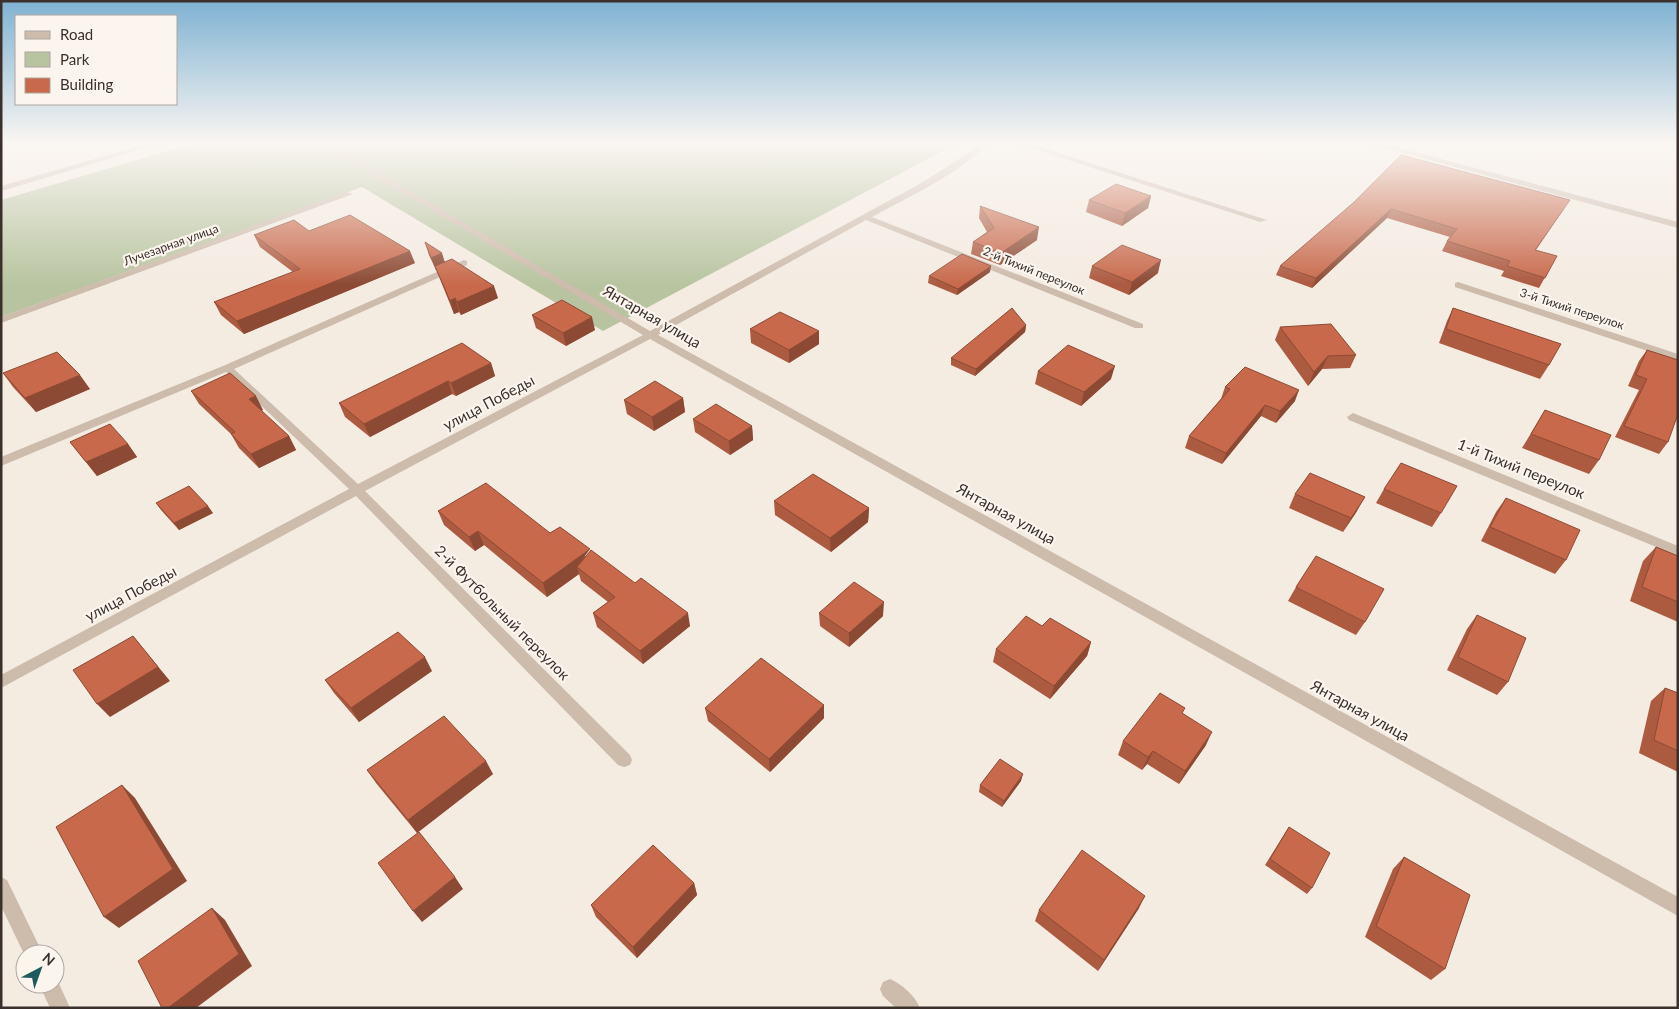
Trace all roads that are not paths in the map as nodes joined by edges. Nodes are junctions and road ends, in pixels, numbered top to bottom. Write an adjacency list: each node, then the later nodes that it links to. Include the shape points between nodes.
1 (402, 190): 13 (street, Янтарная улица)
2 (915, 190): 6 (street, улица Победы)
3 (1168, 190): 7 (street)
4 (1545, 190): 8 (street)
5 (349, 194): 11 (street, Лучезарная улица)
6 (865, 217): 12 (street, 2-й Тихий переулок); 13 (street, улица Победы)
7 (1263, 220)
8 (1678, 226)
9 (464, 264): 15 (street)
10 (1458, 285): 14 (street, 3-й Тихий переулок)
11 (1, 320)
12 (1139, 326)
13 (650, 335): 18 (street, улица Победы); 23 (street, Янтарная улица)
14 (1678, 358)
15 (227, 368): 17 (street); 18 (street, 2-й Футбольный переулок)
16 (1352, 416): 19 (street, 1-й Тихий переулок)
17 (1, 462)
18 (357, 490): 20 (street, улица Победы); 21 (street, 2-й Футбольный переулок)
19 (1678, 550)
20 (1, 682)
21 (624, 760)
22 (1, 886): 24 (street)
23 (1678, 907)
24 (29, 944)
25 (890, 989): 28 (street)
26 (54, 994): 27 (street)
27 (60, 1008)
28 (910, 1008)

